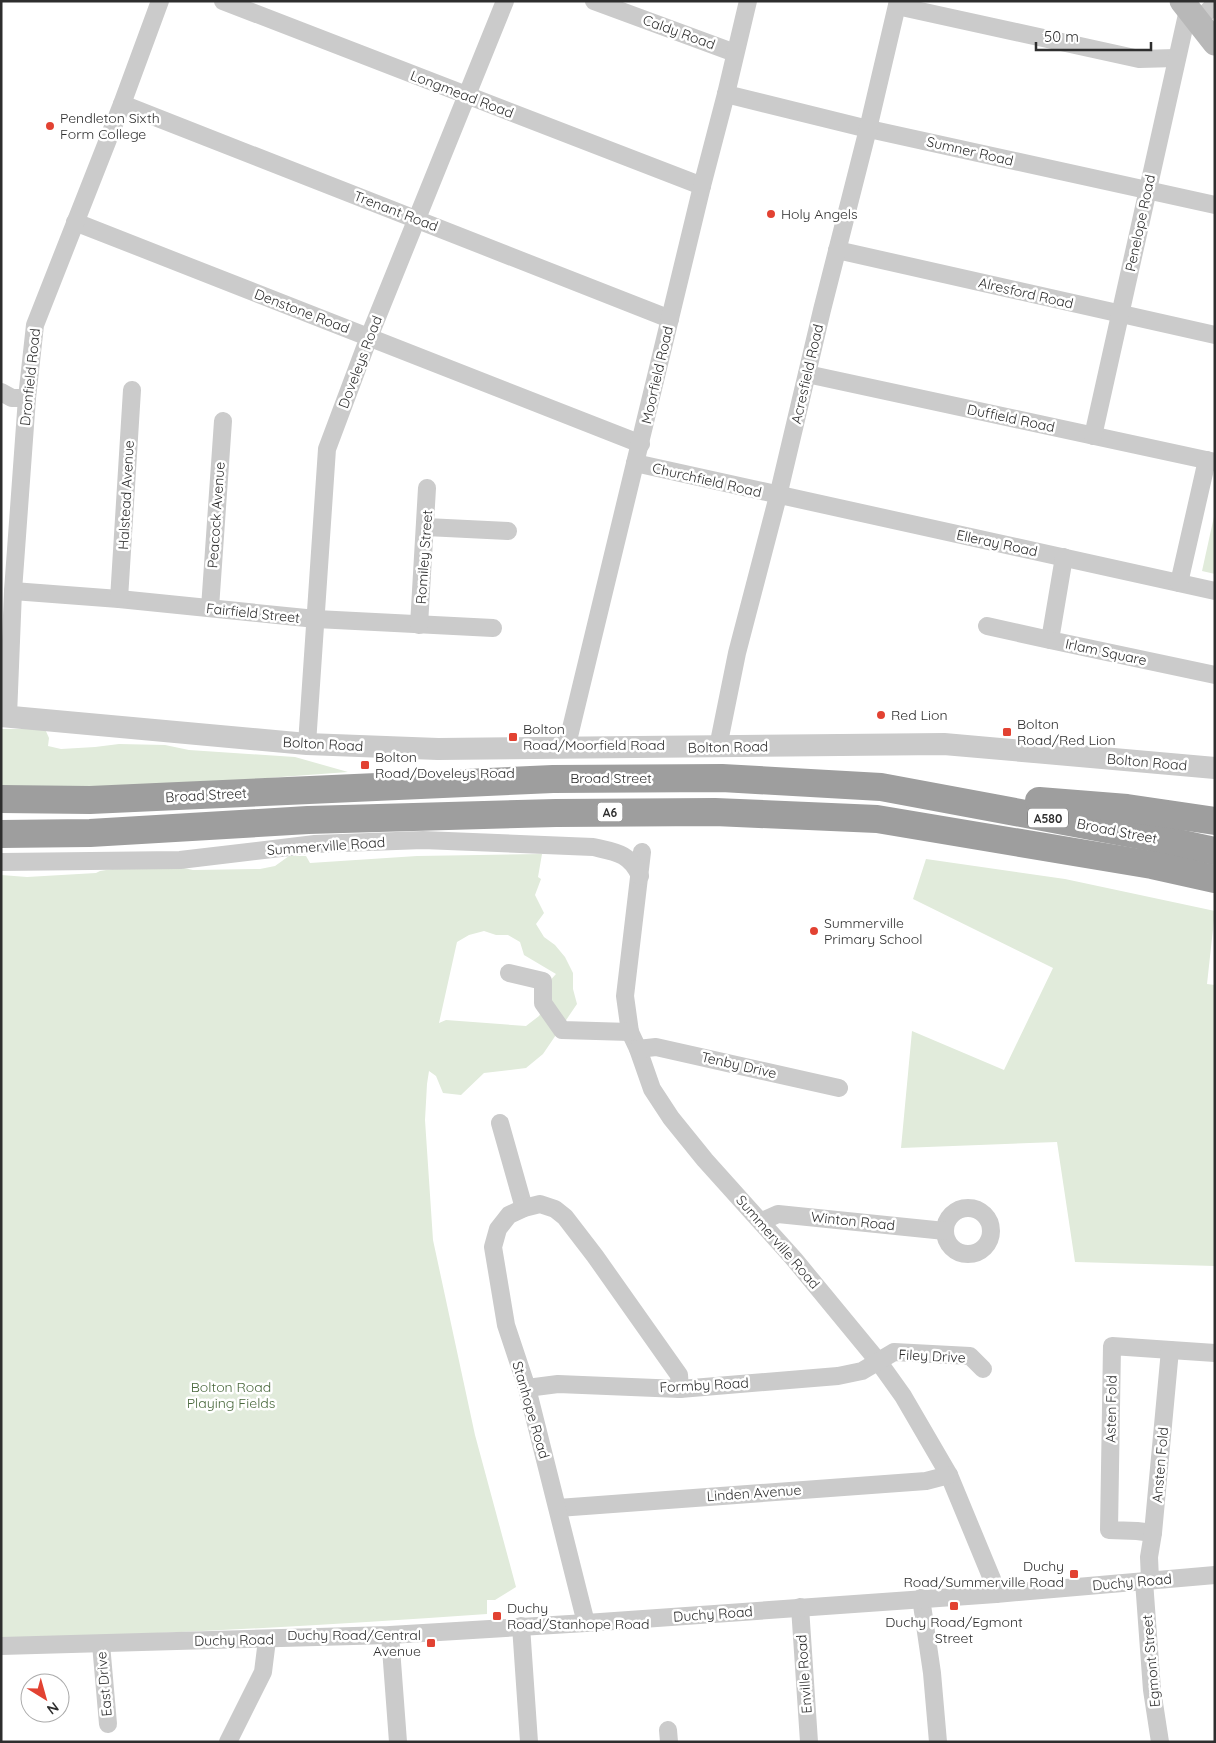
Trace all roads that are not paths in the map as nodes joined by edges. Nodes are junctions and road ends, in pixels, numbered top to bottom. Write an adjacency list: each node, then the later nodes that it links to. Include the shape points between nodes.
1 (160, 1): 14 (street, Dronfield Road)
2 (223, 1): 13 (street, Longmead Road)
3 (505, 1): 13 (street, Doveleys Road)
4 (594, 1): 10 (street, Caldy Road)
5 (748, 1): 10 (street, Moorfield Road)
6 (898, 4): 11 (street, via 1139,59); 15 (street, Acresfield Road)
7 (1215, 4): 8 (street)
8 (1189, 11): 9 (main road); 11 (street, Penelope Road)
9 (1215, 43)
10 (735, 53): 12 (street, Moorfield Road)
11 (1176, 58): 17 (street, Penelope Road)
12 (726, 94): 15 (street, Sumner Road); 16 (street, Moorfield Road)
13 (466, 96): 16 (street, Longmead Road); 19 (street, Doveleys Road)
14 (122, 104): 19 (street, Trenant Road); 20 (street, Dronfield Road)
15 (868, 129): 17 (street, Sumner Road); 21 (street, Acresfield Road)
16 (702, 186): 23 (street, Moorfield Road)
17 (1147, 191): 18 (street, Sumner Road); 22 (street, Penelope Road)
18 (1215, 205)
19 (418, 220): 23 (street, Trenant Road); 25 (street, Doveleys Road)
20 (75, 222): 25 (street, Denstone Road); 29 (street, Dronfield Road, via 35,325)
21 (837, 250): 22 (street, Alresford Road); 26 (street, Acresfield Road)
22 (1120, 314): 24 (street, Alresford Road); 31 (street, Penelope Road)
23 (670, 319): 32 (street, Moorfield Road)
24 (1215, 335)
25 (369, 338): 32 (street, Denstone Road); 45 (street, Doveleys Road, via 327,449)
26 (806, 374): 31 (street, Duffield Road); 36 (street, Acresfield Road)
27 (132, 390): 43 (street, Halstead Avenue)
28 (1, 392): 29 (street, via 12,398)
29 (27, 398): 41 (street, Dronfield Road)
30 (223, 421): 44 (street, Peacock Avenue)
31 (1093, 436): 33 (street, Duffield Road)
32 (641, 444): 34 (street, Moorfield Road)
33 (1211, 461): 40 (street)
34 (635, 464): 36 (street, Churchfield Road); 54 (street, Moorfield Road)
35 (428, 488): 37 (street, Romiley Street)
36 (778, 496): 39 (street, Elleray Road); 53 (street, Acresfield Road, via 737,653)
37 (426, 527): 38 (street); 46 (street, Romiley Street)
38 (508, 531)
39 (1064, 557): 40 (street, Elleray Road); 49 (street, Irlam Square)
40 (1179, 583): 42 (street, Elleray Road)
41 (13, 591): 43 (street, Fairfield Street); 51 (street, Dronfield Road)
42 (1215, 591)
43 (119, 599): 44 (street, Fairfield Street)
44 (210, 608): 45 (street, Fairfield Street)
45 (316, 619): 46 (street, Fairfield Street); 52 (street, Doveleys Road)
46 (419, 625): 48 (street, Fairfield Street)
47 (987, 626): 49 (street)
48 (493, 628)
49 (1050, 640): 50 (street, Irlam Square)
50 (1215, 675)
51 (5, 716): 52 (street, Bolton Road)
52 (307, 744): 54 (street, Bolton Road)
53 (719, 747): 54 (street, Bolton Road); 55 (street, Bolton Road, via 944,744)
54 (566, 749)
55 (1215, 768)
56 (881, 787): 57 (highway, Broad Street, via 722,778 553,779 90,800); 58 (highway, via 1127,808); 60 (highway, Broad Street / A580)
57 (1, 799)
58 (1215, 821)
59 (1, 834): 64 (highway, Broad Street / A6, via 90,833 328,820 715,812 876,819 1152,865)
60 (1215, 851)
61 (642, 852): 63 (street, Summerville Road)
62 (1, 862): 63 (street, Summerville Road, via 180,860 315,844 423,840 593,847 624,855)
63 (640, 876): 66 (street, Summerville Road, via 624,996)
64 (1215, 879)
65 (509, 974): 66 (street, via 543,981 542,1003 562,1030)
66 (630, 1032): 67 (street, Summerville Road)
67 (638, 1049): 68 (street, Tenby Drive, via 656,1047); 71 (street, Summerville Road, via 652,1089 671,1118)
68 (839, 1088)
69 (500, 1123): 70 (street)
70 (524, 1208): 77 (street, Stanhope Road, via 508,1216 498,1229 493,1247 506,1325); 78 (street, via 540,1204 565,1217 679,1375)
71 (762, 1221): 72 (street, Winton Road, via 778,1214); 75 (street, Summerville Road)
72 (945, 1231)
73 (1170, 1350): 74 (street, Asten Fold); 81 (street, Ansten Fold); 81 (street, Asten Fold, via 1112,1346 1109,1530)
74 (1215, 1353)
75 (878, 1361): 76 (street, Filey Drive, via 894,1352 960,1355 970,1356); 78 (street, Formby Road, via 862,1370 838,1376); 79 (street, Summerville Road, via 903,1396)
76 (983, 1369)
77 (527, 1388): 78 (street, Formby Road, via 558,1384); 80 (street, Stanhope Road)
78 (680, 1389)
79 (949, 1475): 80 (street, Linden Avenue, via 926,1481); 84 (street, Summerville Road)
80 (558, 1508): 87 (street, Stanhope Road)
81 (1153, 1533): 83 (street, Ansten Fold)
82 (1215, 1576): 83 (street, Duchy Road)
83 (1147, 1580): 84 (street, Duchy Road); 99 (street, Egmont Street, via 1152,1690)
84 (996, 1594): 85 (street, Duchy Road)
85 (921, 1598): 86 (street, Duchy Road); 98 (street, via 934,1685)
86 (800, 1607): 87 (street, Duchy Road); 97 (street, Enville Road)
87 (586, 1624): 88 (street, Duchy Road)
88 (520, 1626): 89 (street, Duchy Road); 96 (street)
89 (390, 1636): 90 (street, Duchy Road); 95 (street)
90 (267, 1640): 91 (street, Duchy Road); 94 (street, via 263,1672)
91 (101, 1644): 92 (street, Duchy Road); 93 (street, East Drive)
92 (1, 1646)
93 (108, 1724)
94 (228, 1742)
95 (398, 1742)
96 (529, 1742)
97 (809, 1742)
98 (938, 1742)
99 (1160, 1742)

